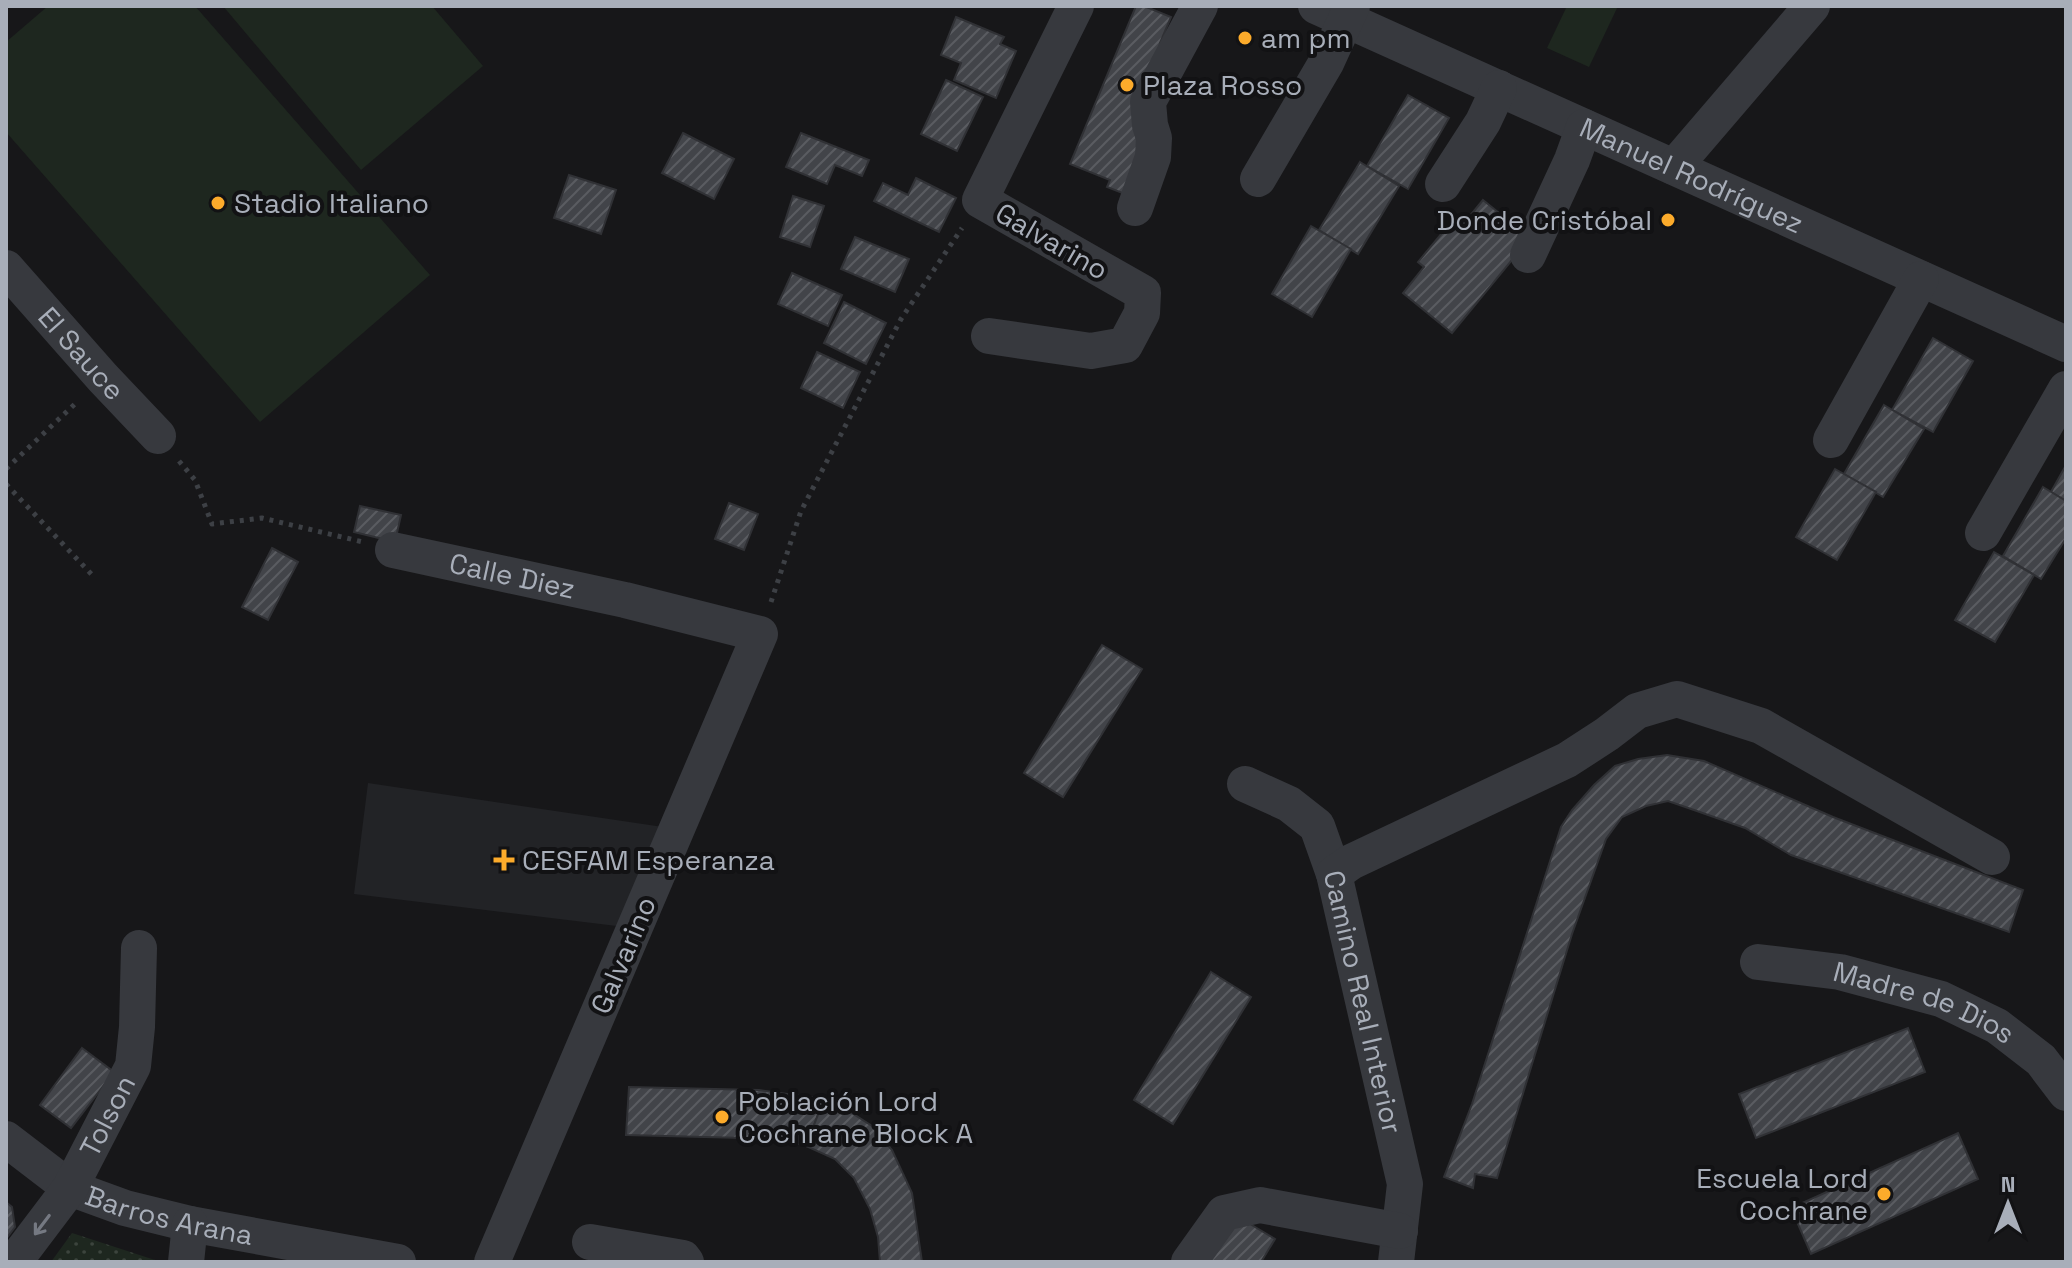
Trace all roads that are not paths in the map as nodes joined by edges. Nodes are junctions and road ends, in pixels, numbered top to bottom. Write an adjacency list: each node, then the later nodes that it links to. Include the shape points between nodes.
1 (1076, 6): 14 (street, Galvarino, via 980,200 1143,293 1142,313 1125,345 1091,351)
2 (1200, 6): 10 (street, via 1148,102 1153,157)
3 (1812, 6): 7 (street)
4 (1338, 11): 5 (street, Manuel Rodríguez); 8 (street, via 1326,63)
5 (1499, 88): 6 (street, Manuel Rodríguez); 9 (street)
6 (1584, 127): 7 (street, Manuel Rodríguez); 11 (street)
7 (1674, 167): 13 (street, Manuel Rodríguez)
8 (1258, 179)
9 (1443, 184)
10 (1135, 208)
11 (1528, 255)
12 (6, 268): 17 (street, El Sauce)
13 (1921, 279): 15 (street, Manuel Rodríguez); 18 (street)
14 (989, 336)
15 (2066, 344)
16 (2066, 389): 19 (street)
17 (158, 436)
18 (1831, 440)
19 (1983, 533)
20 (393, 550): 21 (street, Calle Diez)
21 (760, 634): 36 (street, Galvarino)
22 (1245, 784): 24 (street, Camino Real Interior, via 1289,804 1317,826)
23 (1992, 857): 24 (street, via 1761,726 1677,699 1637,711 1567,760)
24 (1334, 874): 32 (street, Camino Real Interior, via 1405,1184)
25 (139, 948): 29 (street, Tolson, via 133,1066)
26 (1758, 962): 27 (street, Madre de Dios, via 1840,972 1941,999 1997,1026 2041,1060)
27 (2066, 1093)
28 (6, 1139): 29 (street, Barros Arana)
29 (70, 1188): 30 (street, Barros Arana); 33 (street, Tolson, one-way to 33)
30 (190, 1224): 34 (street); 35 (street, Barros Arana)
31 (590, 1242): 37 (street)
32 (1398, 1247): 38 (street, via 1260,1205 1224,1213)
33 (14, 1262)
34 (186, 1262)
35 (398, 1262)
36 (492, 1262)
37 (686, 1262)
38 (1189, 1262)

